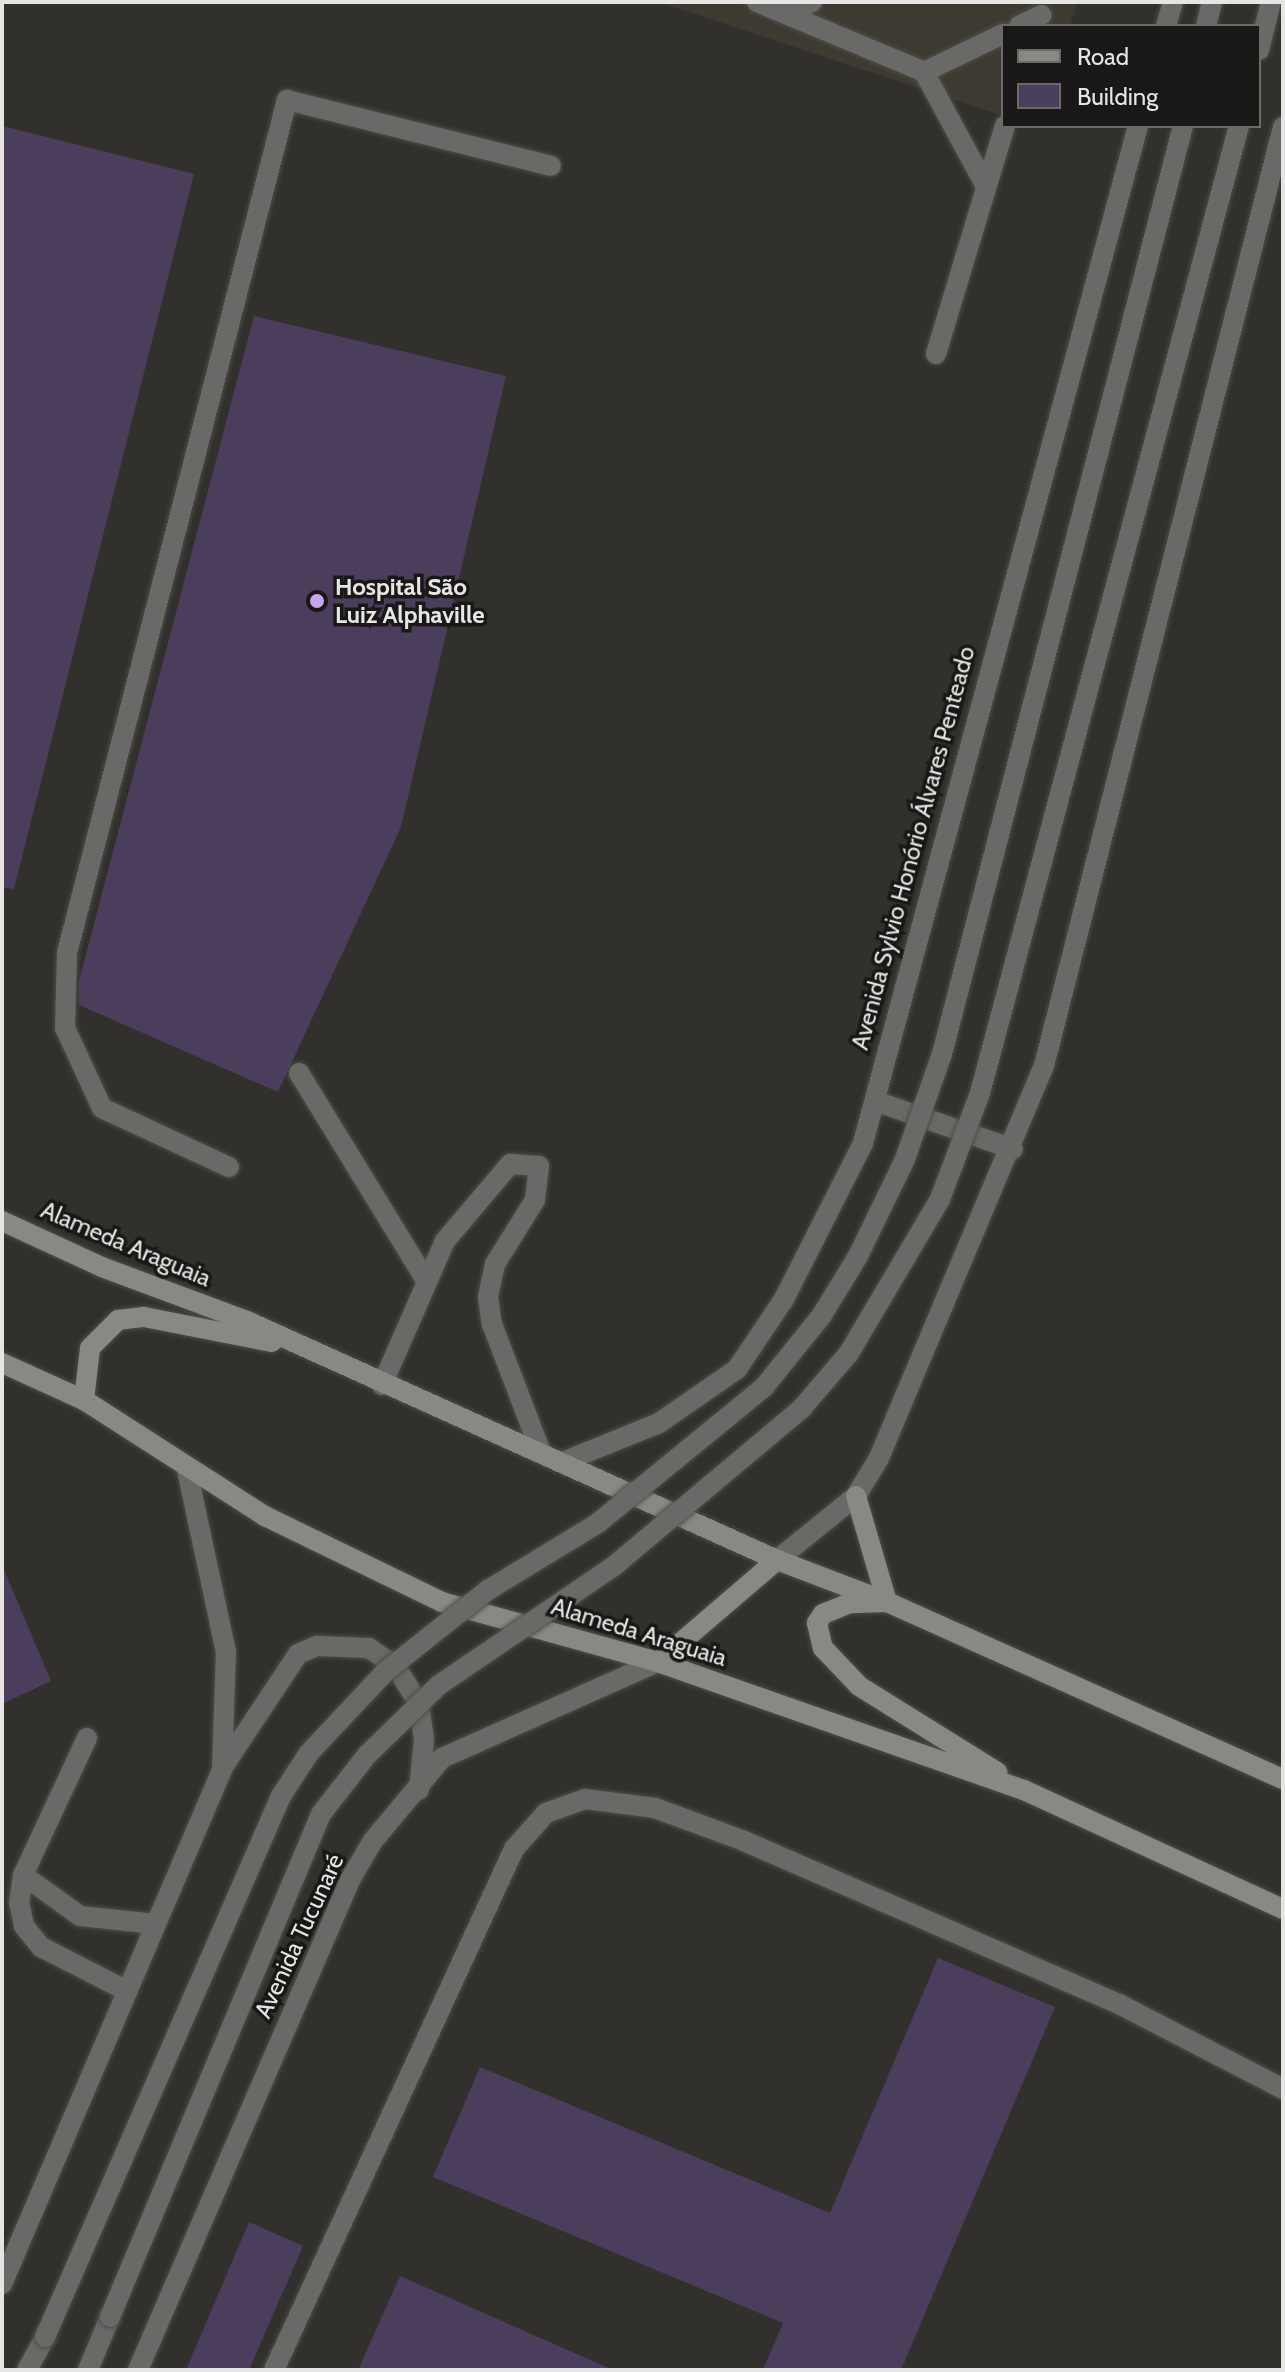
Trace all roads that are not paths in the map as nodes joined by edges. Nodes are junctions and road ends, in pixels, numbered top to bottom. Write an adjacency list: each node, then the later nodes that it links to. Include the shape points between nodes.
1 (757, 2): 6 (street)
2 (812, 2): 6 (street)
3 (1173, 2): 9 (street)
4 (1212, 2): 10 (street)
5 (1271, 2): 12 (street)
6 (789, 14): 13 (street)
7 (1042, 14): 8 (street)
8 (1023, 24)
9 (1167, 24)
10 (1206, 24)
11 (1001, 35): 13 (street)
12 (1261, 42)
13 (924, 72): 20 (street)
14 (1283, 127): 24 (street, via 1044,1066)
15 (1004, 128): 20 (street)
16 (1137, 128): 23 (street, Avenida Sylvio Honório Álvares Penteado, via 1007,593)
17 (1182, 128): 51 (street, bridge, via 942,1054 905,1159 858,1256 822,1315 764,1387 598,1523 488,1590 397,1662 309,1753 281,1796)
18 (1238, 128): 52 (street, bridge, via 980,1093 940,1199 849,1353 792,1418 614,1566 439,1685 367,1755 321,1814)
19 (551, 166): 25 (street, via 287,100 67,953 65,1028 102,1108)
20 (985, 185): 21 (street)
21 (936, 354)
22 (299, 1073): 27 (street)
23 (875, 1101): 24 (street); 33 (street, Avenida Sylvio Honório Álvares Penteado, via 837,1202 737,1369 659,1423)
24 (1013, 1149): 35 (street, via 879,1458)
25 (229, 1167)
26 (2, 1221): 28 (main road, Alameda Araguaia, via 102,1267 247,1321)
27 (425, 1279): 30 (street); 32 (street, via 445,1241 510,1164 539,1166 535,1200 495,1264 488,1297 492,1324)
28 (292, 1346): 30 (main road, Alameda Araguaia); 31 (main road, via 144,1317 118,1320 90,1348)
29 (2, 1363): 31 (main road, Alameda Araguaia)
30 (382, 1385): 32 (main road, Alameda Araguaia)
31 (84, 1400): 34 (main road, Alameda Araguaia)
32 (541, 1452): 33 (main road, Alameda Araguaia)
33 (563, 1462): 36 (main road, Alameda Araguaia)
34 (186, 1466): 38 (main road, Alameda Araguaia, via 265,1516 442,1602); 40 (street, via 226,1652)
35 (856, 1496): 36 (street); 37 (main road)
36 (777, 1560): 37 (main road, Alameda Araguaia); 38 (main road)
37 (887, 1602): 41 (main road, Alameda Araguaia); 42 (main road, via 850,1603 823,1614 817,1623 823,1648 859,1686)
38 (658, 1662): 42 (main road, Alameda Araguaia); 43 (street, Avenida Tucunaré, via 442,1758)
39 (87, 1738): 44 (street)
40 (222, 1770): 43 (street, via 298,1654 317,1646 369,1648 396,1667 419,1704 424,1739); 46 (street)
41 (1283, 1779)
42 (1024, 1790): 45 (main road, Alameda Araguaia)
43 (418, 1794): 50 (street, Avenida Tucunaré, via 372,1842 350,1880)
44 (23, 1875): 46 (street, via 80,1916); 47 (street, via 19,1902 24,1926 41,1947)
45 (1283, 1909)
46 (156, 1924): 47 (street)
47 (127, 1991): 49 (street)
48 (1283, 2089): 53 (street, via 1119,2004 744,1841 655,1808 585,1799 546,1813 514,1849)
49 (2, 2284)
50 (141, 2369)
51 (27, 2370)
52 (88, 2370)
53 (274, 2370)

